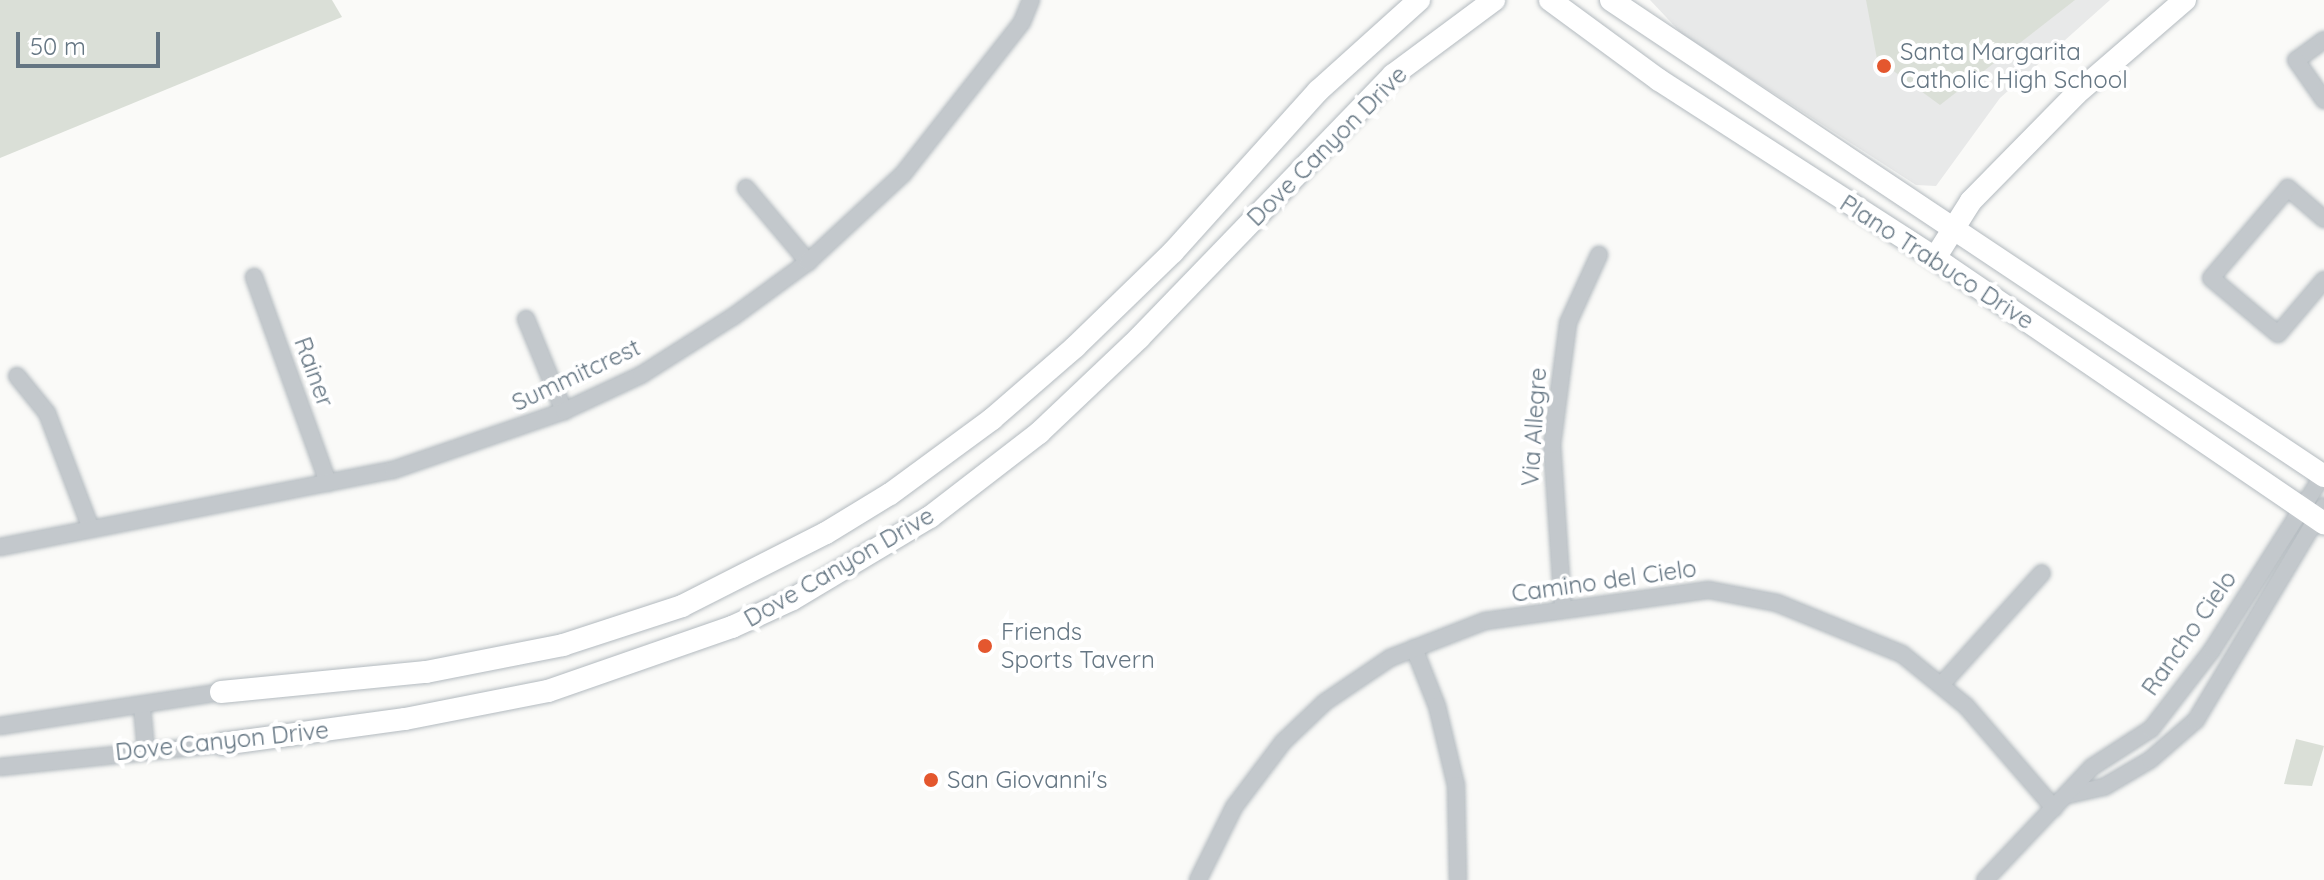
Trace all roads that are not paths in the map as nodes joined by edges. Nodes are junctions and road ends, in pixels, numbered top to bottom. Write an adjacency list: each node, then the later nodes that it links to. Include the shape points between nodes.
1 (1031, 0): 14 (street, Summitcrest, via 1022,22 903,174)
2 (1419, 0): 30 (street, Dove Canyon Drive, via 1318,91 1173,252 1075,347 992,419 890,494 826,533 682,606 563,645 426,672)
3 (1494, 0): 35 (street, Dove Canyon Drive, via 1393,75 1139,338 1039,433 930,517 793,599 732,627 548,691 405,719)
4 (1550, 0): 13 (street, Plano Trabuco Drive, via 1659,80)
5 (1611, 0): 11 (street, Plano Trabuco Drive)
6 (2185, 0): 11 (street, via 2076,94 1971,201)
7 (2324, 40): 8 (street, via 2296,60)
8 (2324, 100)
9 (746, 188): 14 (street)
10 (2324, 219): 16 (street, via 2288,188 2211,278 2278,334)
11 (1954, 227): 13 (street); 20 (street, Plano Trabuco Drive)
12 (1599, 255): 26 (street, Via Allegre, via 1568,323 1552,445)
13 (1935, 258): 22 (street, Plano Trabuco Drive)
14 (808, 262): 19 (street, Summitcrest, via 641,375)
15 (254, 277): 21 (street, Rainer)
16 (2324, 280)
17 (526, 319): 19 (street)
18 (17, 376): 23 (street, via 47,413)
19 (564, 411): 21 (street, Summitcrest, via 463,449)
20 (2323, 475): 22 (street, Rancho Cielo)
21 (328, 483): 23 (street, Summitcrest)
22 (2316, 514): 28 (street, Rancho Cielo); 31 (street, Rancho Cielo, via 2243,636)
23 (91, 529): 24 (street, Summitcrest)
24 (0, 547)
25 (2042, 573): 29 (street)
26 (1563, 609): 27 (street, Camino del Cielo, via 1485,621); 29 (street, Camino del Cielo, via 1709,590 1777,603 1881,641)
27 (1414, 648): 41 (street, Camino del Cielo, via 1356,679 1283,742 1234,807); 42 (street, via 1437,706 1456,785)
28 (2190, 680): 31 (street); 34 (street, Rancho Cielo)
29 (1942, 684): 40 (street, Camino del Cielo)
30 (221, 692): 32 (street, Dove Canyon Drive)
31 (2213, 699): 36 (street, Rancho Cielo)
32 (142, 707): 33 (street, Dove Canyon Drive); 37 (street)
33 (0, 726)
34 (2151, 729): 36 (street); 39 (street, Rancho Cielo, via 2092,767)
35 (222, 744): 37 (street, Dove Canyon Drive)
36 (2170, 745): 39 (street, Rancho Cielo, via 2104,787)
37 (146, 750): 38 (street, Dove Canyon Drive)
38 (0, 767)
39 (2068, 795): 40 (street, Rancho Cielo)
40 (2054, 808): 43 (street, Rancho Cielo)
41 (1198, 880)
42 (1458, 880)
43 (1985, 880)

